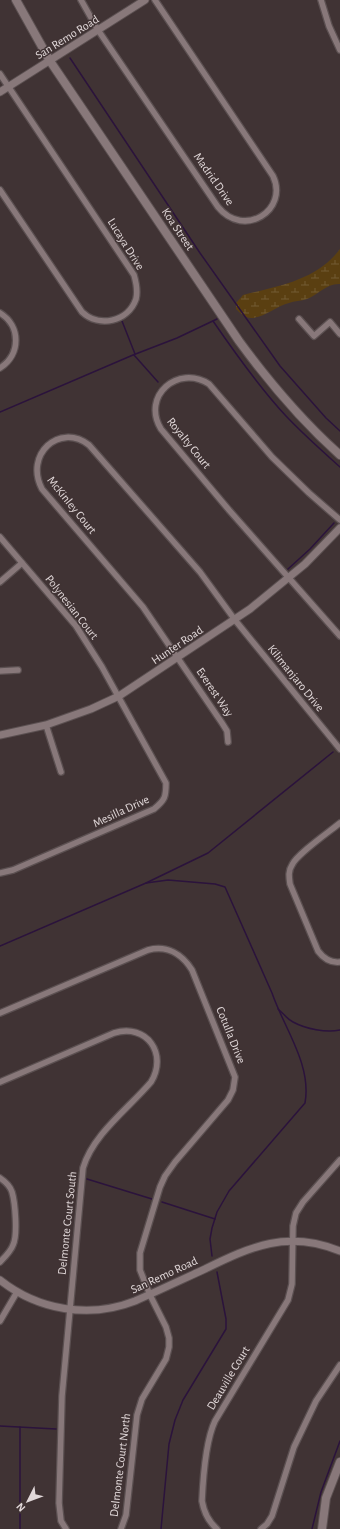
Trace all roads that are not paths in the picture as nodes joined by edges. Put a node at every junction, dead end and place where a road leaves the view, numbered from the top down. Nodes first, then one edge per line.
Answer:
1 (16, 0) edge
2 (81, 0) edge
3 (145, 0) edge
4 (155, 0) edge
5 (321, 0) edge
6 (98, 30) junction
7 (340, 50) edge
8 (50, 61) junction
9 (0, 74) edge
10 (8, 86) junction
11 (0, 92) edge
12 (0, 190) edge
13 (0, 313) edge
14 (299, 319) dead end
15 (340, 334) edge
16 (0, 368) edge
17 (340, 456) edge
18 (340, 520) edge
19 (340, 528) edge
20 (0, 537) edge
21 (22, 563) junction
22 (289, 578) junction
23 (0, 582) edge
24 (235, 620) junction
25 (340, 636) edge
26 (178, 657) junction
27 (18, 670) dead end
28 (0, 671) edge
29 (119, 696) junction
30 (46, 726) junction
31 (0, 735) edge
32 (228, 742) dead end
33 (340, 749) edge
34 (61, 772) dead end
35 (340, 823) edge
36 (0, 872) edge
37 (340, 962) edge
38 (0, 1012) edge
39 (0, 1082) edge
40 (340, 1160) edge
41 (0, 1178) edge
42 (293, 1241) junction
43 (340, 1251) edge
44 (0, 1262) edge
45 (0, 1280) edge
46 (17, 1292) junction
47 (150, 1295) junction
48 (70, 1310) junction
49 (0, 1321) edge
50 (340, 1365) edge
51 (340, 1462) edge
52 (66, 1529) edge
53 (121, 1529) edge
54 (217, 1529) edge
55 (261, 1529) edge
56 (322, 1529) edge

1 - 8 main road, Koa Street
2 - 6 street, Madrid Drive
3 - 6 street, San Remo Road
4 - 6 street, Madrid Drive
5 - 7 street
6 - 8 street, San Remo Road
8 - 10 street, San Remo Road
8 - 17 main road, Koa Street
9 - 10 street, Lucaya Drive
10 - 11 street, San Remo Road
10 - 12 street, Lucaya Drive
13 - 16 street
14 - 15 street
18 - 22 street, Royalty Court
19 - 22 street, Hunter Road
20 - 21 street, Polynesian Court
21 - 23 street
21 - 29 street, Polynesian Court
22 - 24 street, Hunter Road
22 - 25 street, Royalty Court
24 - 26 street, Hunter Road
24 - 26 street, McKinley Court
24 - 33 street, Kilimanjaro Drive
26 - 29 street, Hunter Road
26 - 32 street, Everest Way
27 - 28 street
29 - 30 street, Hunter Road
29 - 36 street, Mesilla Drive
30 - 31 street, Hunter Road
30 - 34 street
35 - 37 street
38 - 47 street, Cotulla Drive
39 - 48 street, Delmonte Court South
40 - 42 street, Deauville Court
41 - 44 street
42 - 43 street, San Remo Road
42 - 47 street, San Remo Road
42 - 54 street, Deauville Court
45 - 46 street, San Remo Road
46 - 48 street, San Remo Road
46 - 49 street
47 - 48 street, San Remo Road
47 - 53 street, Delmonte Court North
48 - 52 street
50 - 55 street
51 - 56 main road

